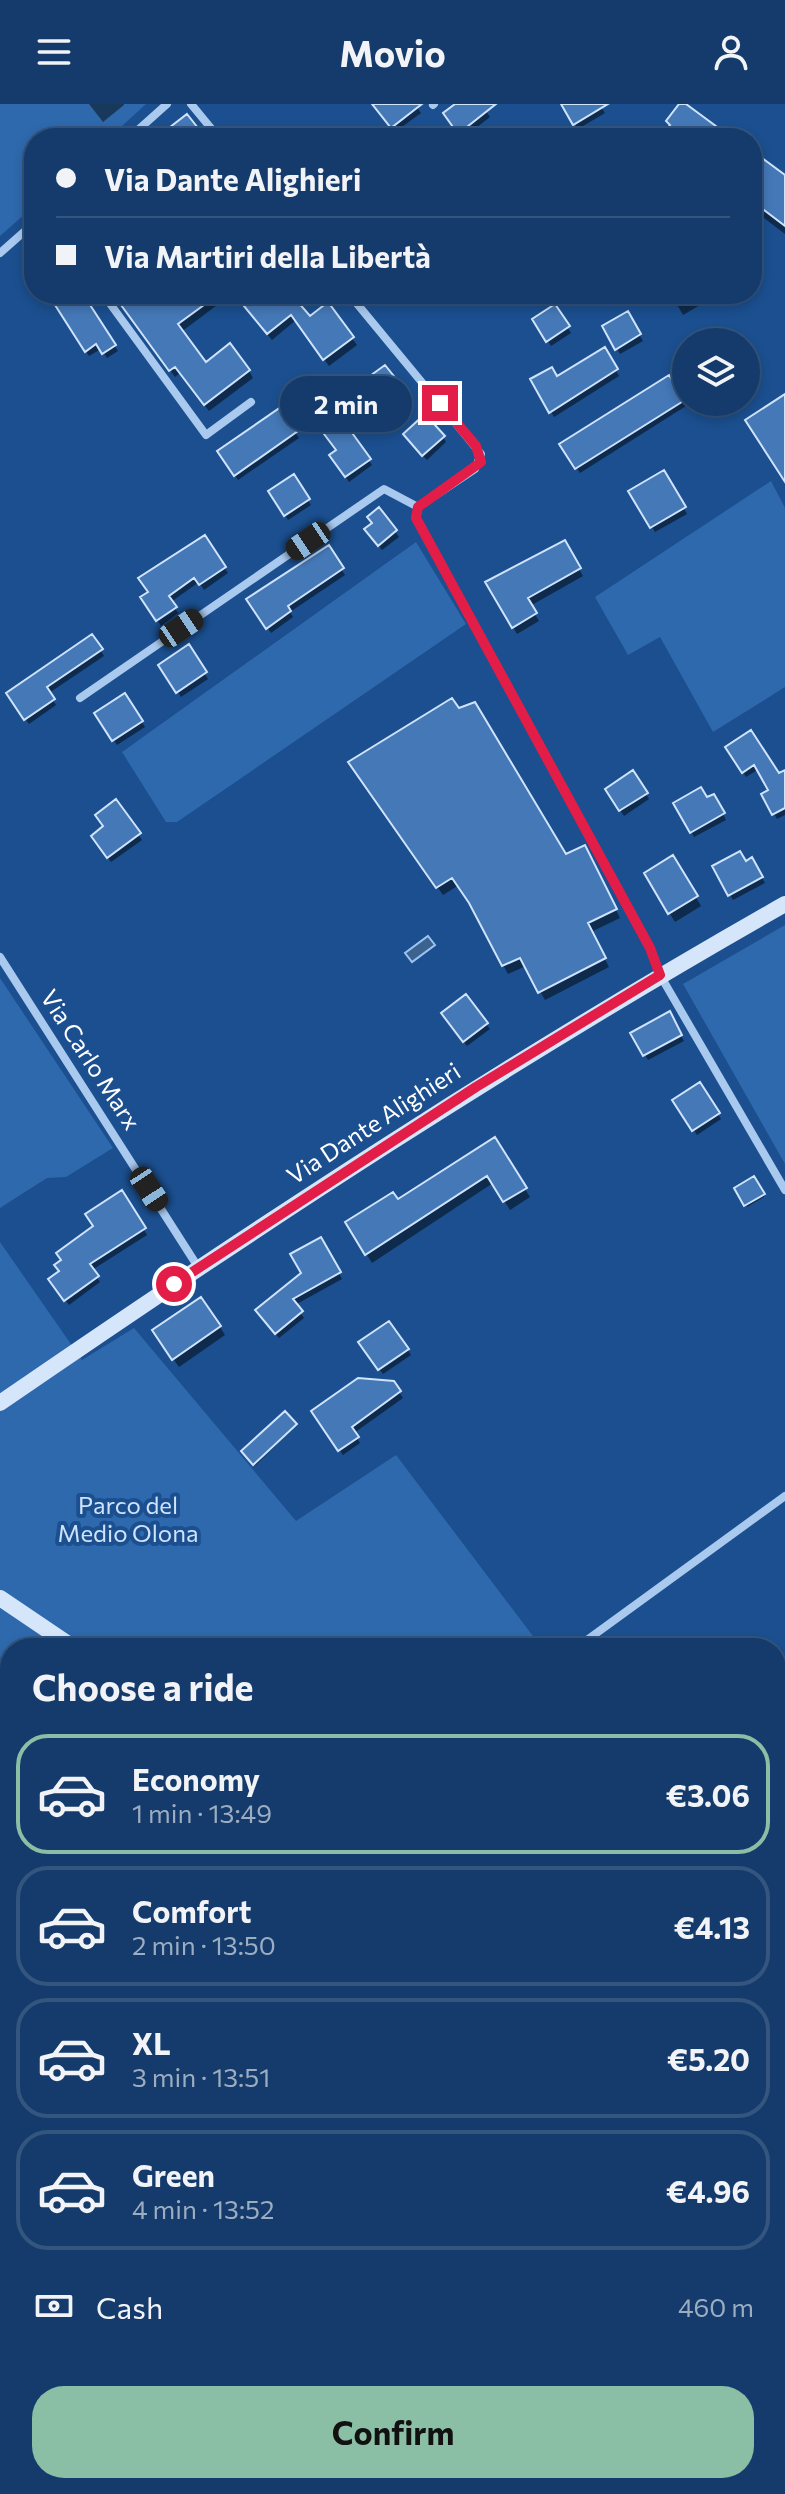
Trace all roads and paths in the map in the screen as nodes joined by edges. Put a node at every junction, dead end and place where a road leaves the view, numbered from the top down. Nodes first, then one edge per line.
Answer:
1 (167, 104) edge
2 (191, 104) edge
3 (140, 128) edge
4 (211, 128) edge
5 (24, 232) edge
6 (0, 238) edge
7 (8, 246) junction
8 (0, 253) edge
9 (110, 304) edge
10 (357, 304) edge
11 (251, 402) dead end
12 (418, 507) junction
13 (80, 698) dead end
14 (785, 904) edge
15 (0, 957) edge
16 (660, 975) junction
17 (785, 1190) edge
18 (198, 1267) junction
19 (0, 1403) edge
20 (785, 1496) edge
21 (0, 1598) edge
22 (59, 1638) edge
23 (590, 1638) edge

1 - 3 street
2 - 4 street
5 - 7 street
6 - 7 street
7 - 8 street
9 - 11 street
10 - 12 street
12 - 13 street
12 - 16 street
14 - 16 street, Via Dante Alighieri
15 - 18 street, Via Carlo Marx
16 - 17 street
16 - 18 street, Via Dante Alighieri
18 - 19 street, Via Dante Alighieri
20 - 23 street
21 - 22 street

